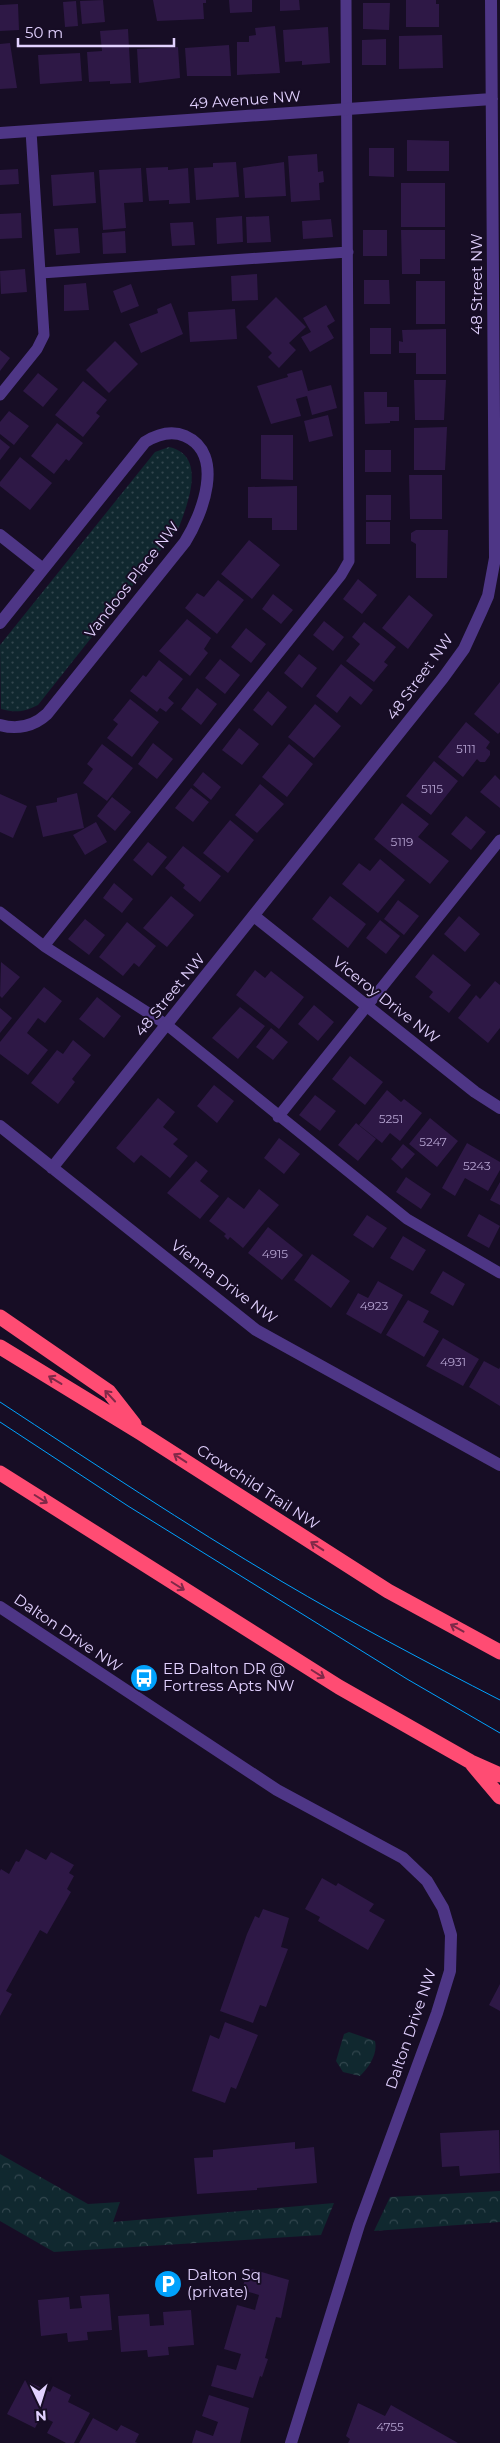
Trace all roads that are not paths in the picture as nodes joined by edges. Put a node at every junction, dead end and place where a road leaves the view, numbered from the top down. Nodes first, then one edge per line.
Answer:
1 (346, 0) edge
2 (491, 0) edge
3 (492, 99) junction
4 (347, 109) junction
5 (31, 131) junction
6 (0, 133) edge
7 (348, 252) junction
8 (41, 273) junction
9 (0, 395) edge
10 (0, 534) edge
11 (43, 569) junction
12 (488, 596) junction
13 (500, 600) edge
14 (0, 623) edge
15 (0, 725) edge
16 (500, 840) edge
17 (0, 912) edge
18 (254, 916) junction
19 (44, 946) junction
20 (367, 1005) junction
21 (167, 1025) junction
22 (500, 1108) edge
23 (278, 1117) junction
24 (0, 1126) edge
25 (52, 1168) junction
26 (500, 1273) edge
27 (0, 1316) edge
28 (0, 1347) edge
29 (141, 1433) junction
30 (500, 1465) edge
31 (0, 1472) edge
32 (0, 1607) edge
33 (500, 1652) edge
34 (471, 1762) junction
35 (500, 1775) edge
36 (500, 1797) edge
37 (291, 2443) edge

1 - 4 lane
2 - 3 street, 48 Street NW
3 - 4 street, 49 Avenue NW
3 - 12 street, 48 Street NW
4 - 5 street, 49 Avenue NW
4 - 7 lane
5 - 6 street, 49 Avenue NW
5 - 8 lane
7 - 8 lane
7 - 19 lane
8 - 9 lane
10 - 11 street
11 - 14 street, Vandoos Place NW
11 - 15 street, Vandoos Place NW
12 - 13 street
12 - 18 street, 48 Street NW
16 - 20 lane
17 - 19 lane
18 - 20 street, Viceroy Drive NW
18 - 21 street, 48 Street NW
19 - 21 lane
20 - 22 street, Viceroy Drive NW
20 - 23 lane
21 - 23 lane
21 - 25 street, 48 Street NW
23 - 26 lane
24 - 25 street, Vienna Drive NW
25 - 30 street, Vienna Drive NW
29 -> 27 highway
29 -> 28 highway, Crowchild Trail NW
33 -> 29 highway, Crowchild Trail NW
31 -> 34 highway
32 - 37 street, Dalton Drive NW
34 - 35 highway
34 - 36 highway

